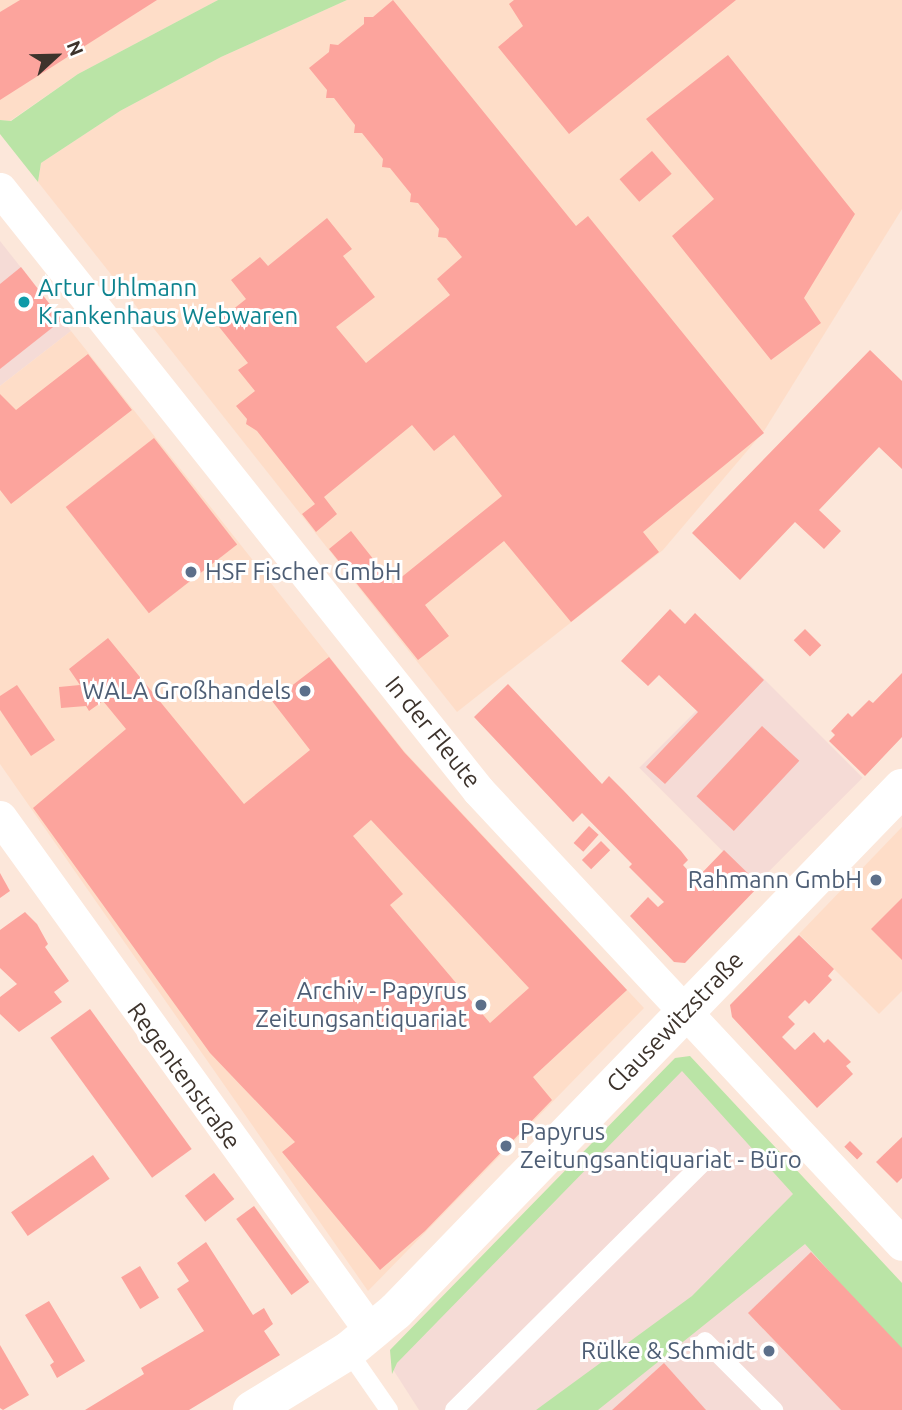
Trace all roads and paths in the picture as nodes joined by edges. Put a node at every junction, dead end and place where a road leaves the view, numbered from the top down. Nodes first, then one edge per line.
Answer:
1 (0, 189) edge
2 (902, 788) edge
3 (0, 817) edge
4 (686, 1011) junction
5 (710, 1156) dead end
6 (902, 1244) edge
7 (705, 1341) dead end
8 (360, 1342) junction
9 (252, 1410) edge
10 (389, 1410) edge
11 (454, 1410) edge
12 (774, 1410) edge

1 - 4 street, In der Fleute
2 - 4 street, Clausewitzstraße
3 - 8 street, Regentenstraße
4 - 6 street, In der Fleute
4 - 8 street, Clausewitzstraße
5 - 11 lane
7 - 12 lane
8 - 9 street, Clausewitzstraße
8 - 10 lane

